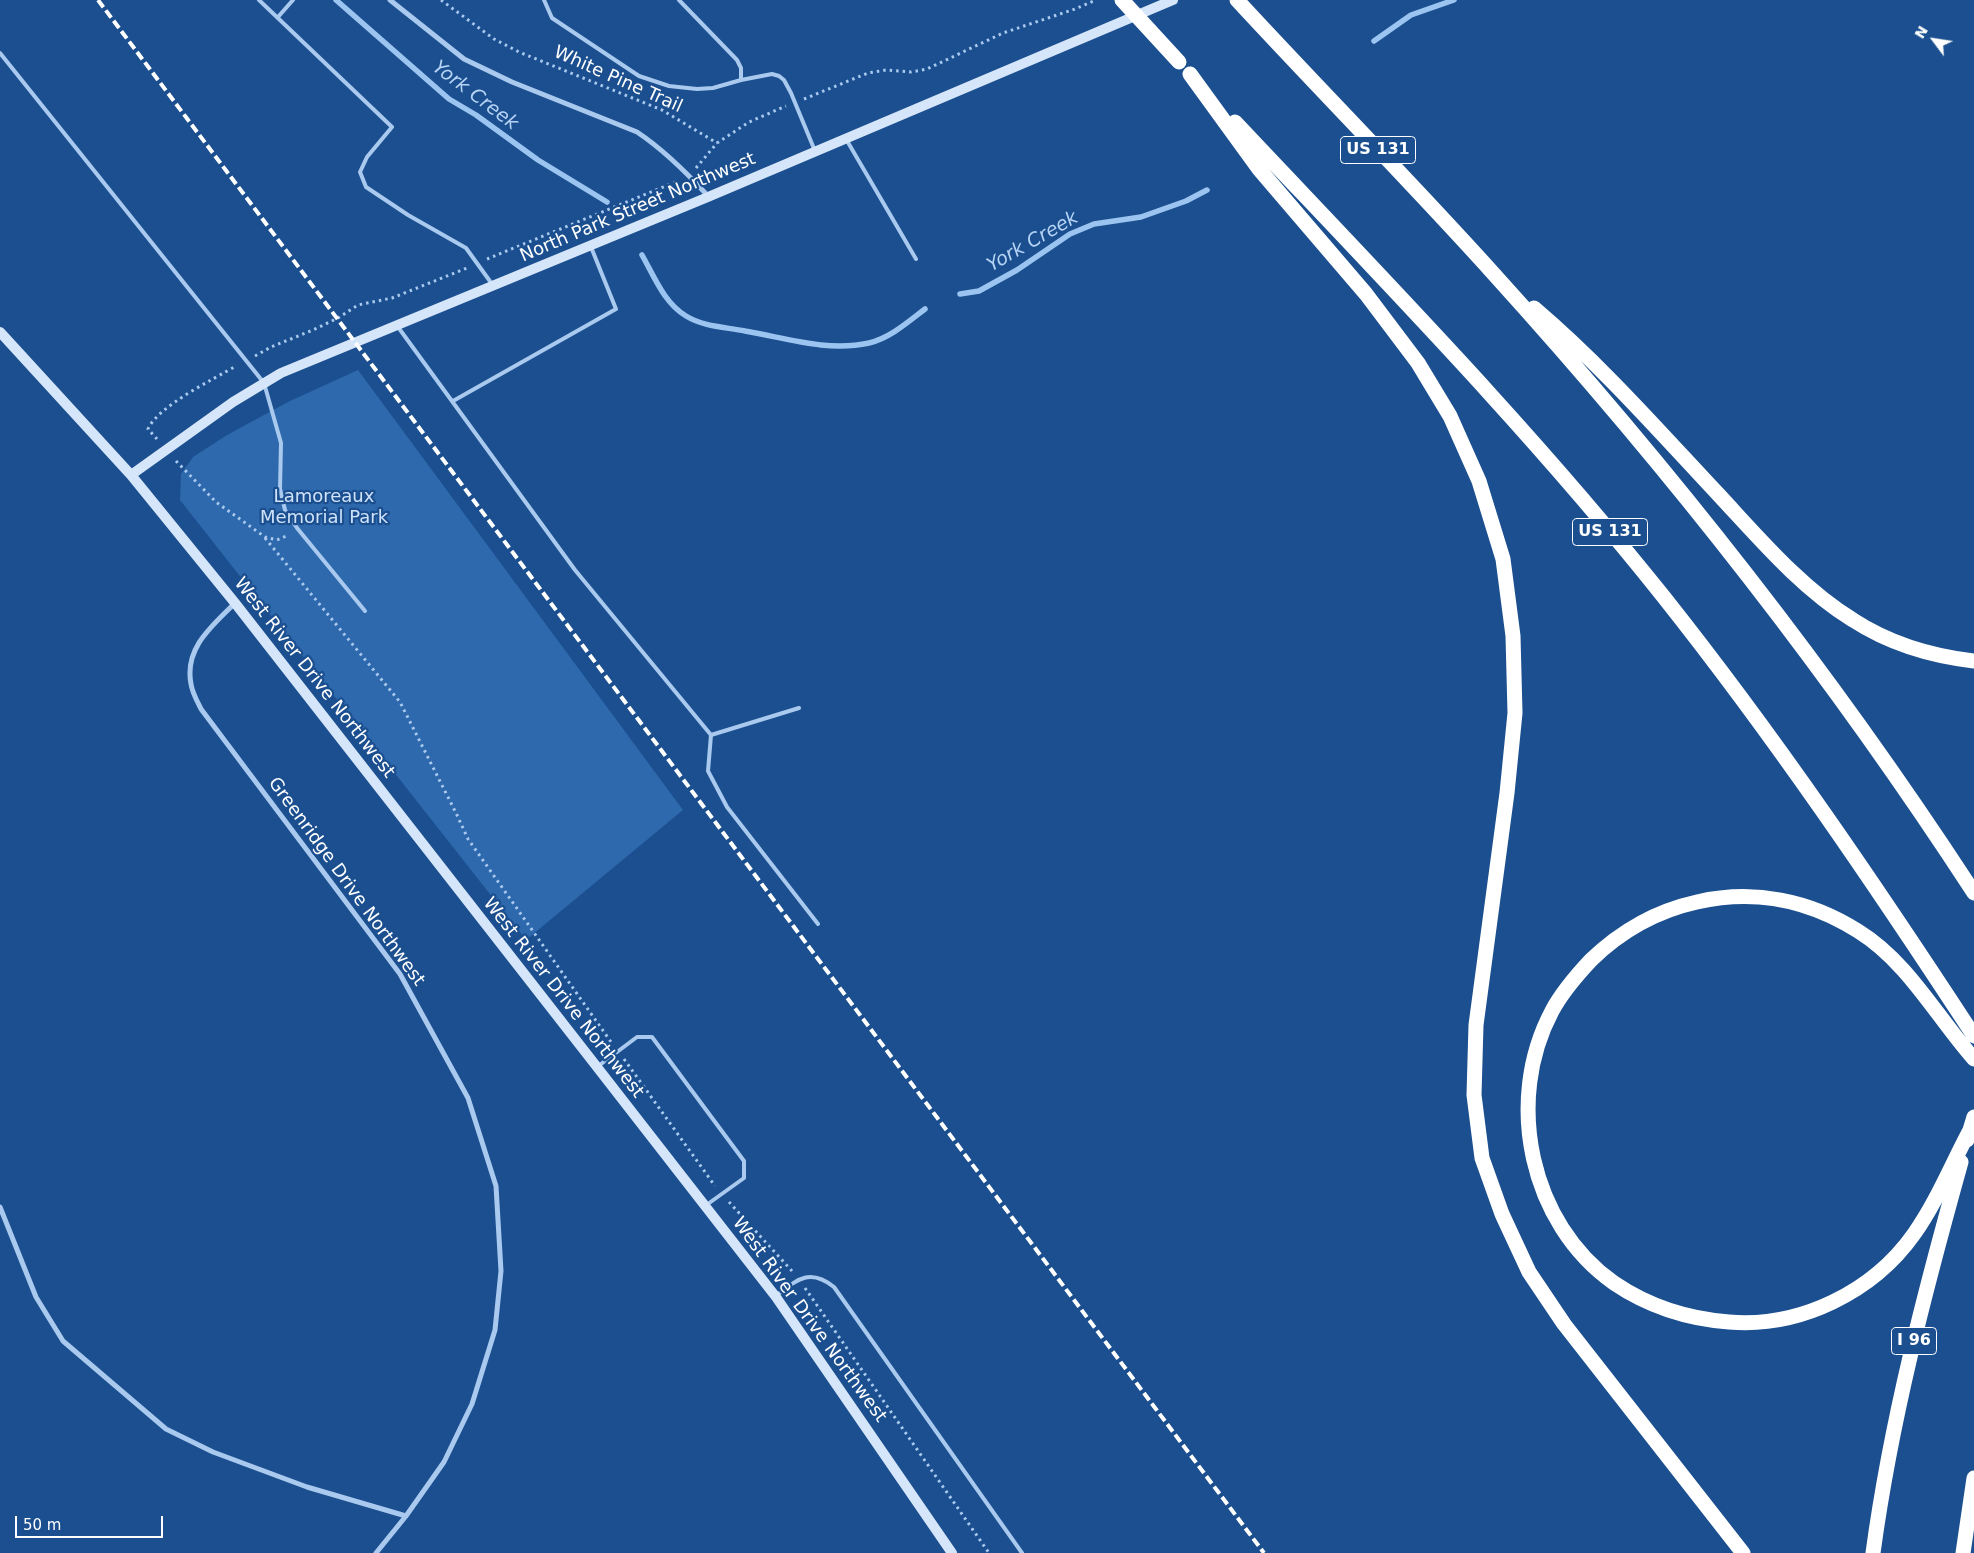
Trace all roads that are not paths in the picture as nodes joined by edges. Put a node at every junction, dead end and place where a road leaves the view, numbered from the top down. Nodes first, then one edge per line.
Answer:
1 (258, 0) edge
2 (293, 0) edge
3 (390, 0) edge
4 (544, 0) edge
5 (679, 0) edge
6 (1122, 0) edge
7 (1173, 0) edge
8 (1237, 0) edge
9 (278, 17) junction
10 (0, 53) edge
11 (1190, 74) junction
12 (741, 80) junction
13 (846, 138) junction
14 (815, 151) junction
15 (708, 196) junction
16 (591, 245) junction
17 (916, 259) dead end
18 (1493, 272) junction
19 (492, 286) junction
20 (397, 325) junction
21 (0, 332) edge
22 (264, 383) junction
23 (453, 402) junction
24 (131, 475) junction
25 (235, 603) junction
26 (365, 611) dead end
27 (1974, 661) edge
28 (798, 708) dead end
29 (711, 735) junction
30 (1974, 893) edge
31 (818, 924) dead end
32 (1974, 1036) edge
33 (1974, 1059) edge
34 (597, 1066) junction
35 (1974, 1117) edge
36 (1969, 1132) junction
37 (705, 1206) junction
38 (0, 1207) edge
39 (776, 1297) junction
40 (1974, 1478) edge
41 (406, 1516) junction
42 (376, 1553) edge
43 (952, 1553) edge
44 (1022, 1553) edge
45 (1743, 1553) edge
46 (1873, 1553) edge
47 (1963, 1553) edge

1 - 9 lane
2 - 9 lane
3 - 15 street
4 - 12 lane
5 - 12 lane
6 - 11 highway, US 131, bridge
7 - 13 main road, North Park Street Northwest
8 - 18 highway, US 131
9 - 19 lane
10 - 22 lane
11 - 32 highway, US 131
11 - 45 highway
12 - 14 lane
13 - 14 main road, North Park Street Northwest
13 - 17 lane
14 - 15 main road, North Park Street Northwest
15 - 16 main road, North Park Street Northwest
16 - 19 main road, North Park Street Northwest
16 - 23 lane
18 - 27 highway
18 - 30 highway, US 131
19 - 20 main road, North Park Street Northwest
20 - 22 main road, North Park Street Northwest
20 - 23 lane
21 - 24 main road, West River Drive Northwest
22 - 24 main road, North Park Street Northwest
22 - 26 lane
23 - 29 lane
24 - 25 main road, West River Drive Northwest
25 - 34 main road, West River Drive Northwest
25 - 41 street, Greenridge Drive Northwest
28 - 29 lane
29 - 31 lane
33 - 36 highway
34 - 37 main road, West River Drive Northwest
34 - 37 lane
35 - 36 highway, I 96
36 - 46 highway, I 96
37 - 39 main road, West River Drive Northwest
38 - 41 street
39 - 43 main road, West River Drive Northwest
39 - 44 lane
40 - 47 highway
41 - 42 street, Greenridge Drive Northwest

